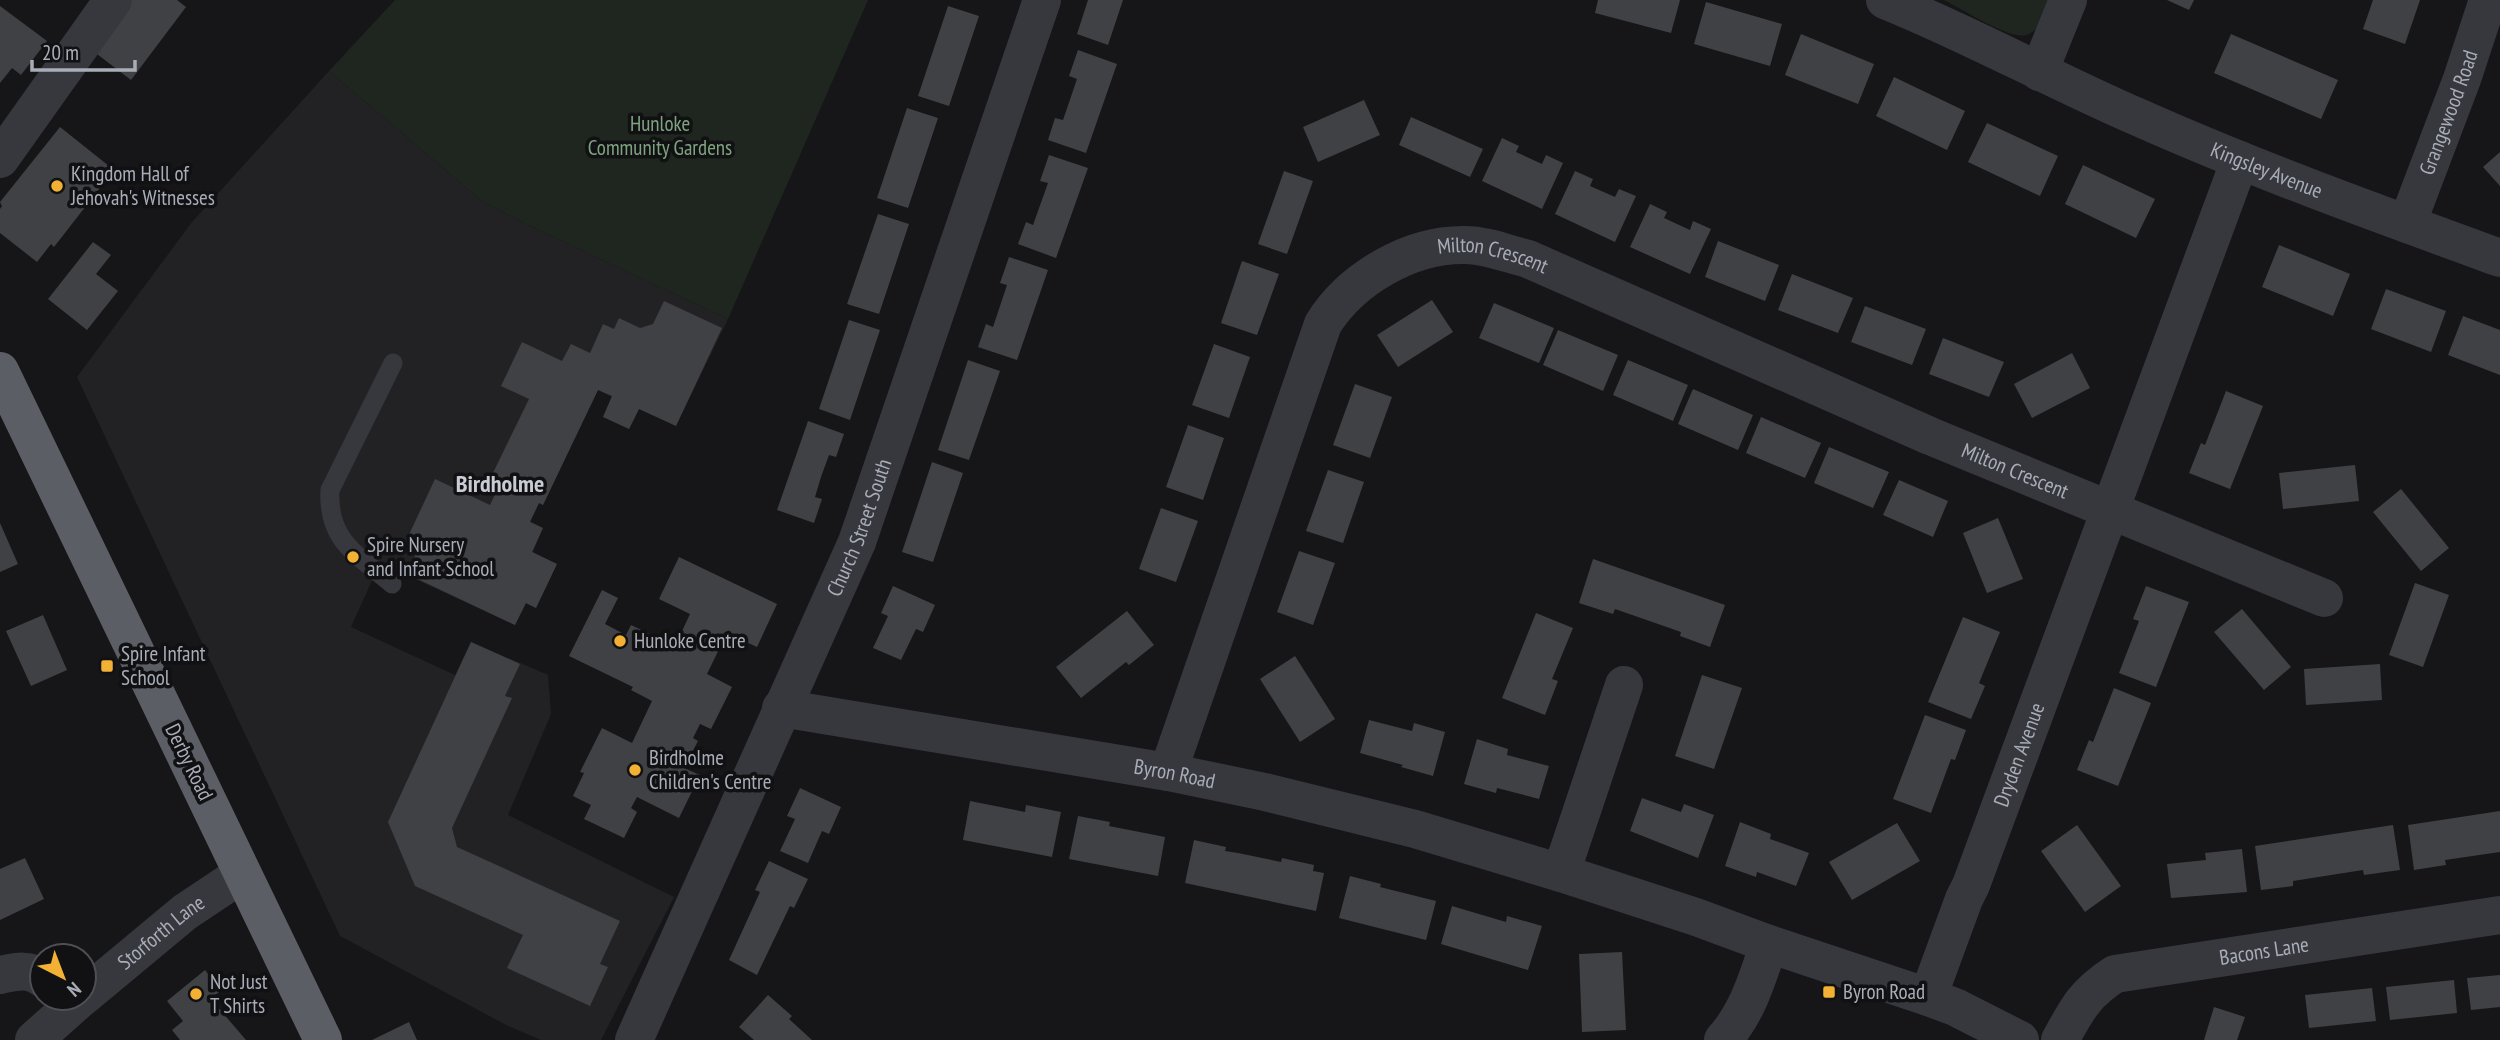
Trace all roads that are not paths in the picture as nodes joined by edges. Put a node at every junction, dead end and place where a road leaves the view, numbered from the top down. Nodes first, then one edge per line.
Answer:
1 (1042, 0) edge
2 (1885, 0) edge
3 (2068, 0) edge
4 (2488, 0) edge
5 (106, 3) edge
6 (2039, 72) junction
7 (0, 159) edge
8 (2240, 160) junction
9 (2407, 224) junction
10 (2500, 258) edge
11 (393, 363) dead end
12 (0, 371) edge
13 (2111, 511) junction
14 (392, 584) dead end
15 (2324, 598) dead end
16 (1624, 685) dead end
17 (781, 708) junction
18 (1168, 772) junction
19 (1561, 873) junction
20 (242, 874) junction
21 (2500, 915) edge
22 (1769, 944) junction
23 (28, 972) edge
24 (0, 975) edge
25 (98, 981) edge
26 (1927, 997) junction
27 (62, 1012) edge
28 (644, 1036) edge
29 (34, 1040) edge
30 (323, 1040) edge
31 (1723, 1040) edge
32 (2020, 1040) edge
33 (2060, 1040) edge

1 - 17 street, Church Street South
2 - 6 street, Kingsley Avenue
3 - 6 street
4 - 9 street, Grangewood Road
5 - 7 street
6 - 8 street, Kingsley Avenue
8 - 9 street, Kingsley Avenue
8 - 13 street, Dryden Avenue
9 - 10 street, Kingsley Avenue
11 - 14 lane
12 - 20 highway, Derby Road
13 - 15 street
13 - 18 street, Milton Crescent
13 - 26 street, Dryden Avenue
16 - 19 street
17 - 18 street, Byron Road
17 - 28 street, Church Street South
18 - 19 street, Byron Road
19 - 22 street, Byron Road
20 - 25 street, Storforth Lane
20 - 30 highway, Derby Road
21 - 33 street, Bacons Lane
22 - 26 street, Byron Road
22 - 31 street
23 - 24 street
26 - 32 street, Byron Road
27 - 29 street, Storforth Lane

